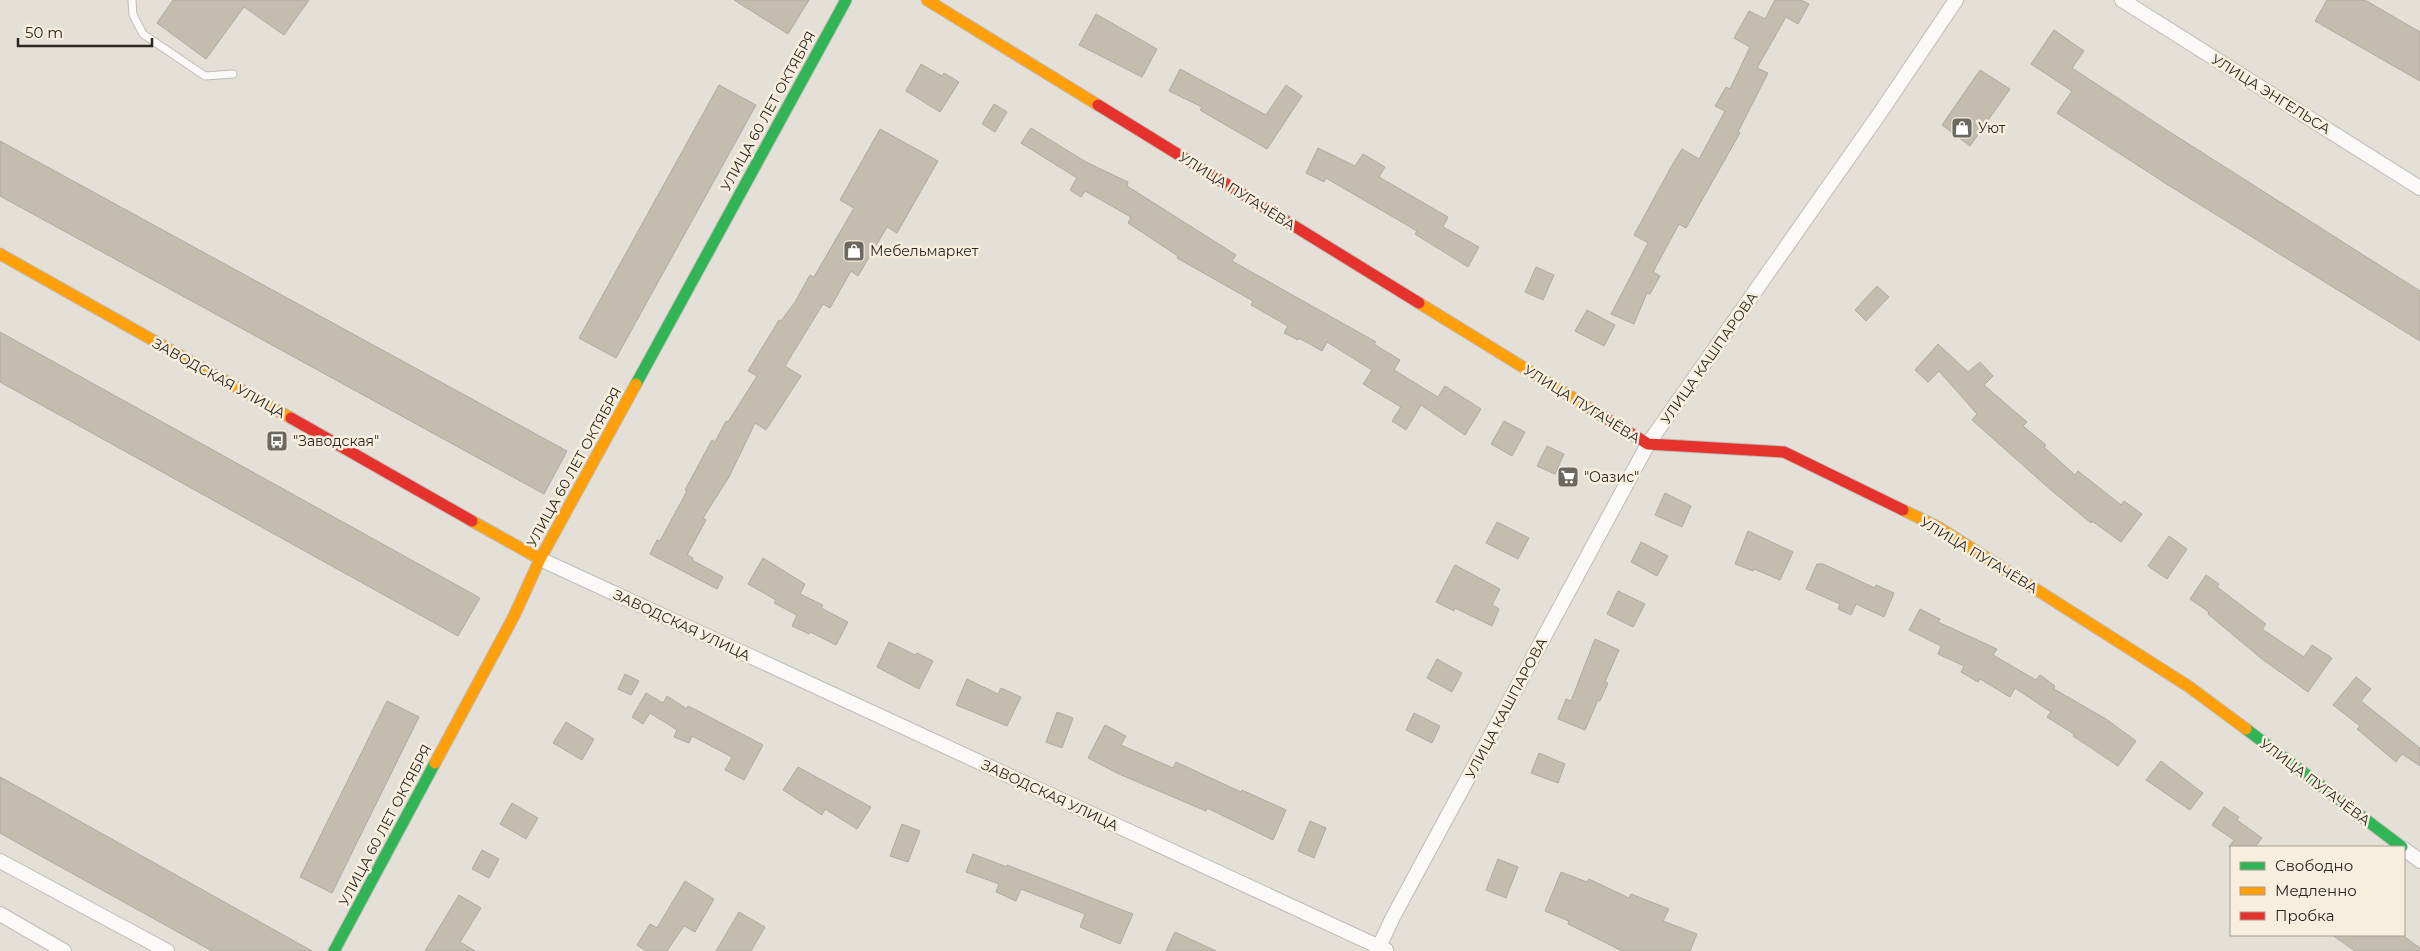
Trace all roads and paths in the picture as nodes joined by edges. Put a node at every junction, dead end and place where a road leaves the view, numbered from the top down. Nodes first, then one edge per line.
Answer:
1 (132, 0) edge
2 (846, 0) edge
3 (927, 0) edge
4 (1956, 0) edge
5 (2122, 0) edge
6 (233, 74) dead end
7 (2420, 188) edge
8 (0, 254) edge
9 (1648, 444) junction
10 (540, 559) junction
11 (2400, 846) edge
12 (2405, 850) edge
13 (0, 861) edge
14 (2420, 861) edge
15 (0, 914) edge
16 (1381, 950) edge
17 (64, 951) edge
18 (167, 951) edge
19 (334, 951) edge

1 - 6 lane
2 - 10 street, УЛИЦА 60 ЛЕТ ОКТЯБРЯ
3 - 9 street, УЛИЦА ПУГАЧЁВА
4 - 9 street, УЛИЦА КАШПАРОВА
5 - 7 street, УЛИЦА ЭНГЕЛЬСА
8 - 10 street, ЗАВОДСКАЯ УЛИЦА
9 - 11 street, УЛИЦА ПУГАЧЁВА
9 - 16 street, УЛИЦА КАШПАРОВА
10 - 16 street, ЗАВОДСКАЯ УЛИЦА
10 - 19 street, УЛИЦА 60 ЛЕТ ОКТЯБРЯ
12 - 14 street, УЛИЦА ПУГАЧЁВА
13 - 18 street
15 - 17 street

